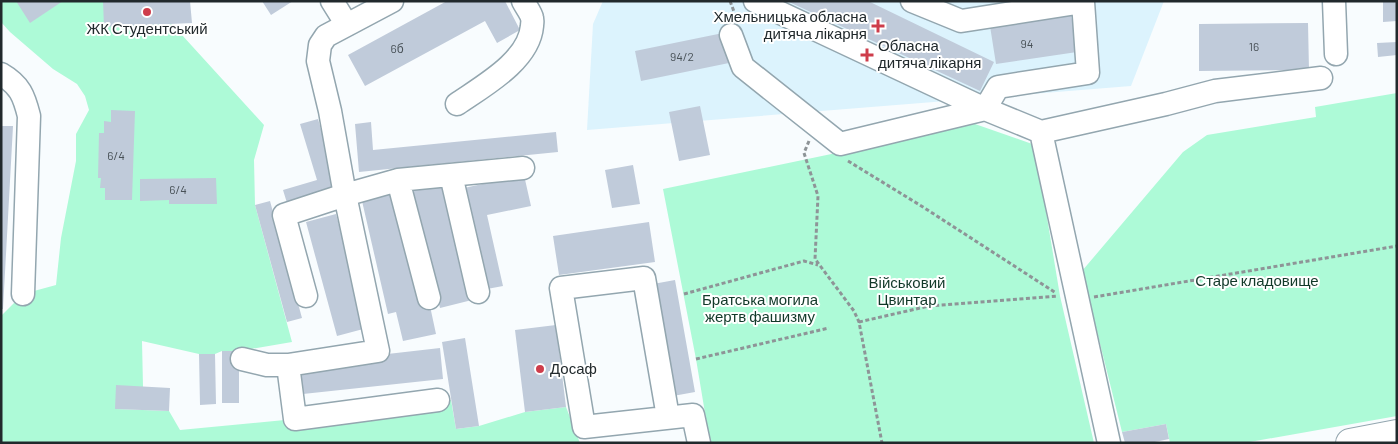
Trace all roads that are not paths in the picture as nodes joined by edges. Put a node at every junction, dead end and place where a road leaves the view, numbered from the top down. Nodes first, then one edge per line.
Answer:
1 (332, 1) edge
2 (392, 1) edge
3 (523, 1) edge
4 (756, 1) edge
5 (912, 1) edge
6 (1334, 1) edge
7 (1083, 2) edge
8 (347, 25) junction
9 (735, 30) road end
10 (1336, 54) dead end
11 (1, 74) edge
12 (1321, 78) dead end
13 (457, 104) dead end
14 (985, 109) junction
15 (1041, 132) junction
16 (523, 168) dead end
17 (451, 175) junction
18 (398, 180) junction
19 (346, 194) junction
20 (478, 292) dead end
21 (22, 294) dead end
22 (306, 296) dead end
23 (429, 298) dead end
24 (242, 359) dead end
25 (288, 365) junction
26 (438, 400) dead end
27 (668, 417) junction
28 (1397, 434) edge
29 (699, 443) edge
30 (1109, 443) edge
31 (1350, 443) edge

1 - 8 street
2 - 8 street
3 - 13 street
4 - 14 street
5 - 7 street
6 - 10 street
7 - 14 street
8 - 19 street
9 - 14 street
11 - 21 street
12 - 15 street
14 - 15 street
15 - 30 street
16 - 17 street
17 - 18 street
17 - 20 street
18 - 19 street
18 - 23 street
19 - 22 street
19 - 25 street
24 - 25 street
25 - 26 street
27 - 27 street
27 - 29 street
28 - 31 main road

